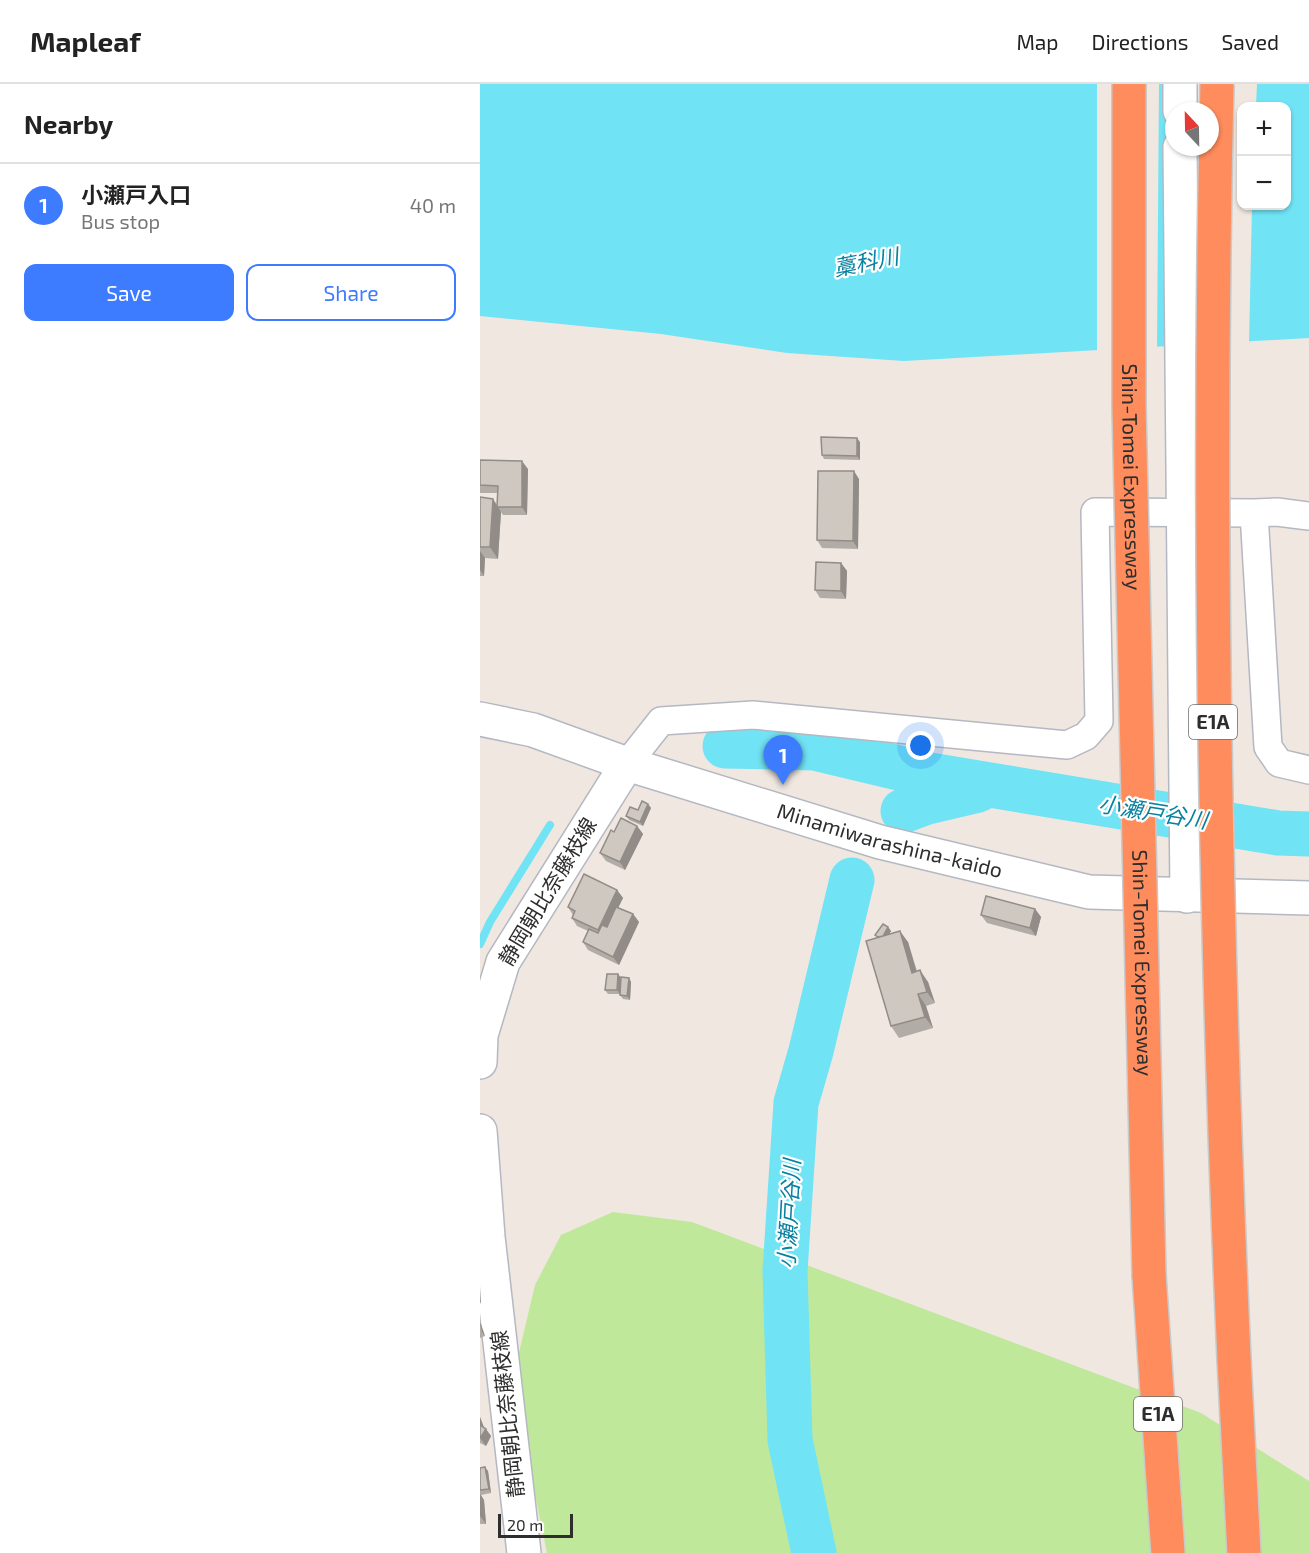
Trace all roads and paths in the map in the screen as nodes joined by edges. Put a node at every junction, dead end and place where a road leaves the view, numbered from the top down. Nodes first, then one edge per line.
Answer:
1 (1129, 84) edge
2 (1180, 84) edge
3 (1217, 84) edge
4 (1180, 102) edge
5 (1180, 156) edge
6 (1183, 512) junction
7 (1254, 513) junction
8 (1309, 516) edge
9 (480, 719) edge
10 (627, 764) junction
11 (1309, 771) edge
12 (1187, 896) junction
13 (1309, 898) edge
14 (480, 1062) edge
15 (480, 1131) edge
16 (1167, 1546) edge
17 (524, 1553) edge
18 (1244, 1553) edge

1 - 16 highway, Shin-Tomei Expressway / E1A, bridge
2 - 4 main road
3 - 18 highway, E1A, bridge
5 - 6 main road
6 - 7 street
6 - 10 street
6 - 12 main road
7 - 8 street
7 - 11 street
9 - 10 main road, Minamiwarashina-kaido
10 - 12 main road, Minamiwarashina-kaido
10 - 14 main road, 静岡朝比奈藤枝線
12 - 13 main road, Minamiwarashina-kaido
15 - 17 main road, 静岡朝比奈藤枝線

